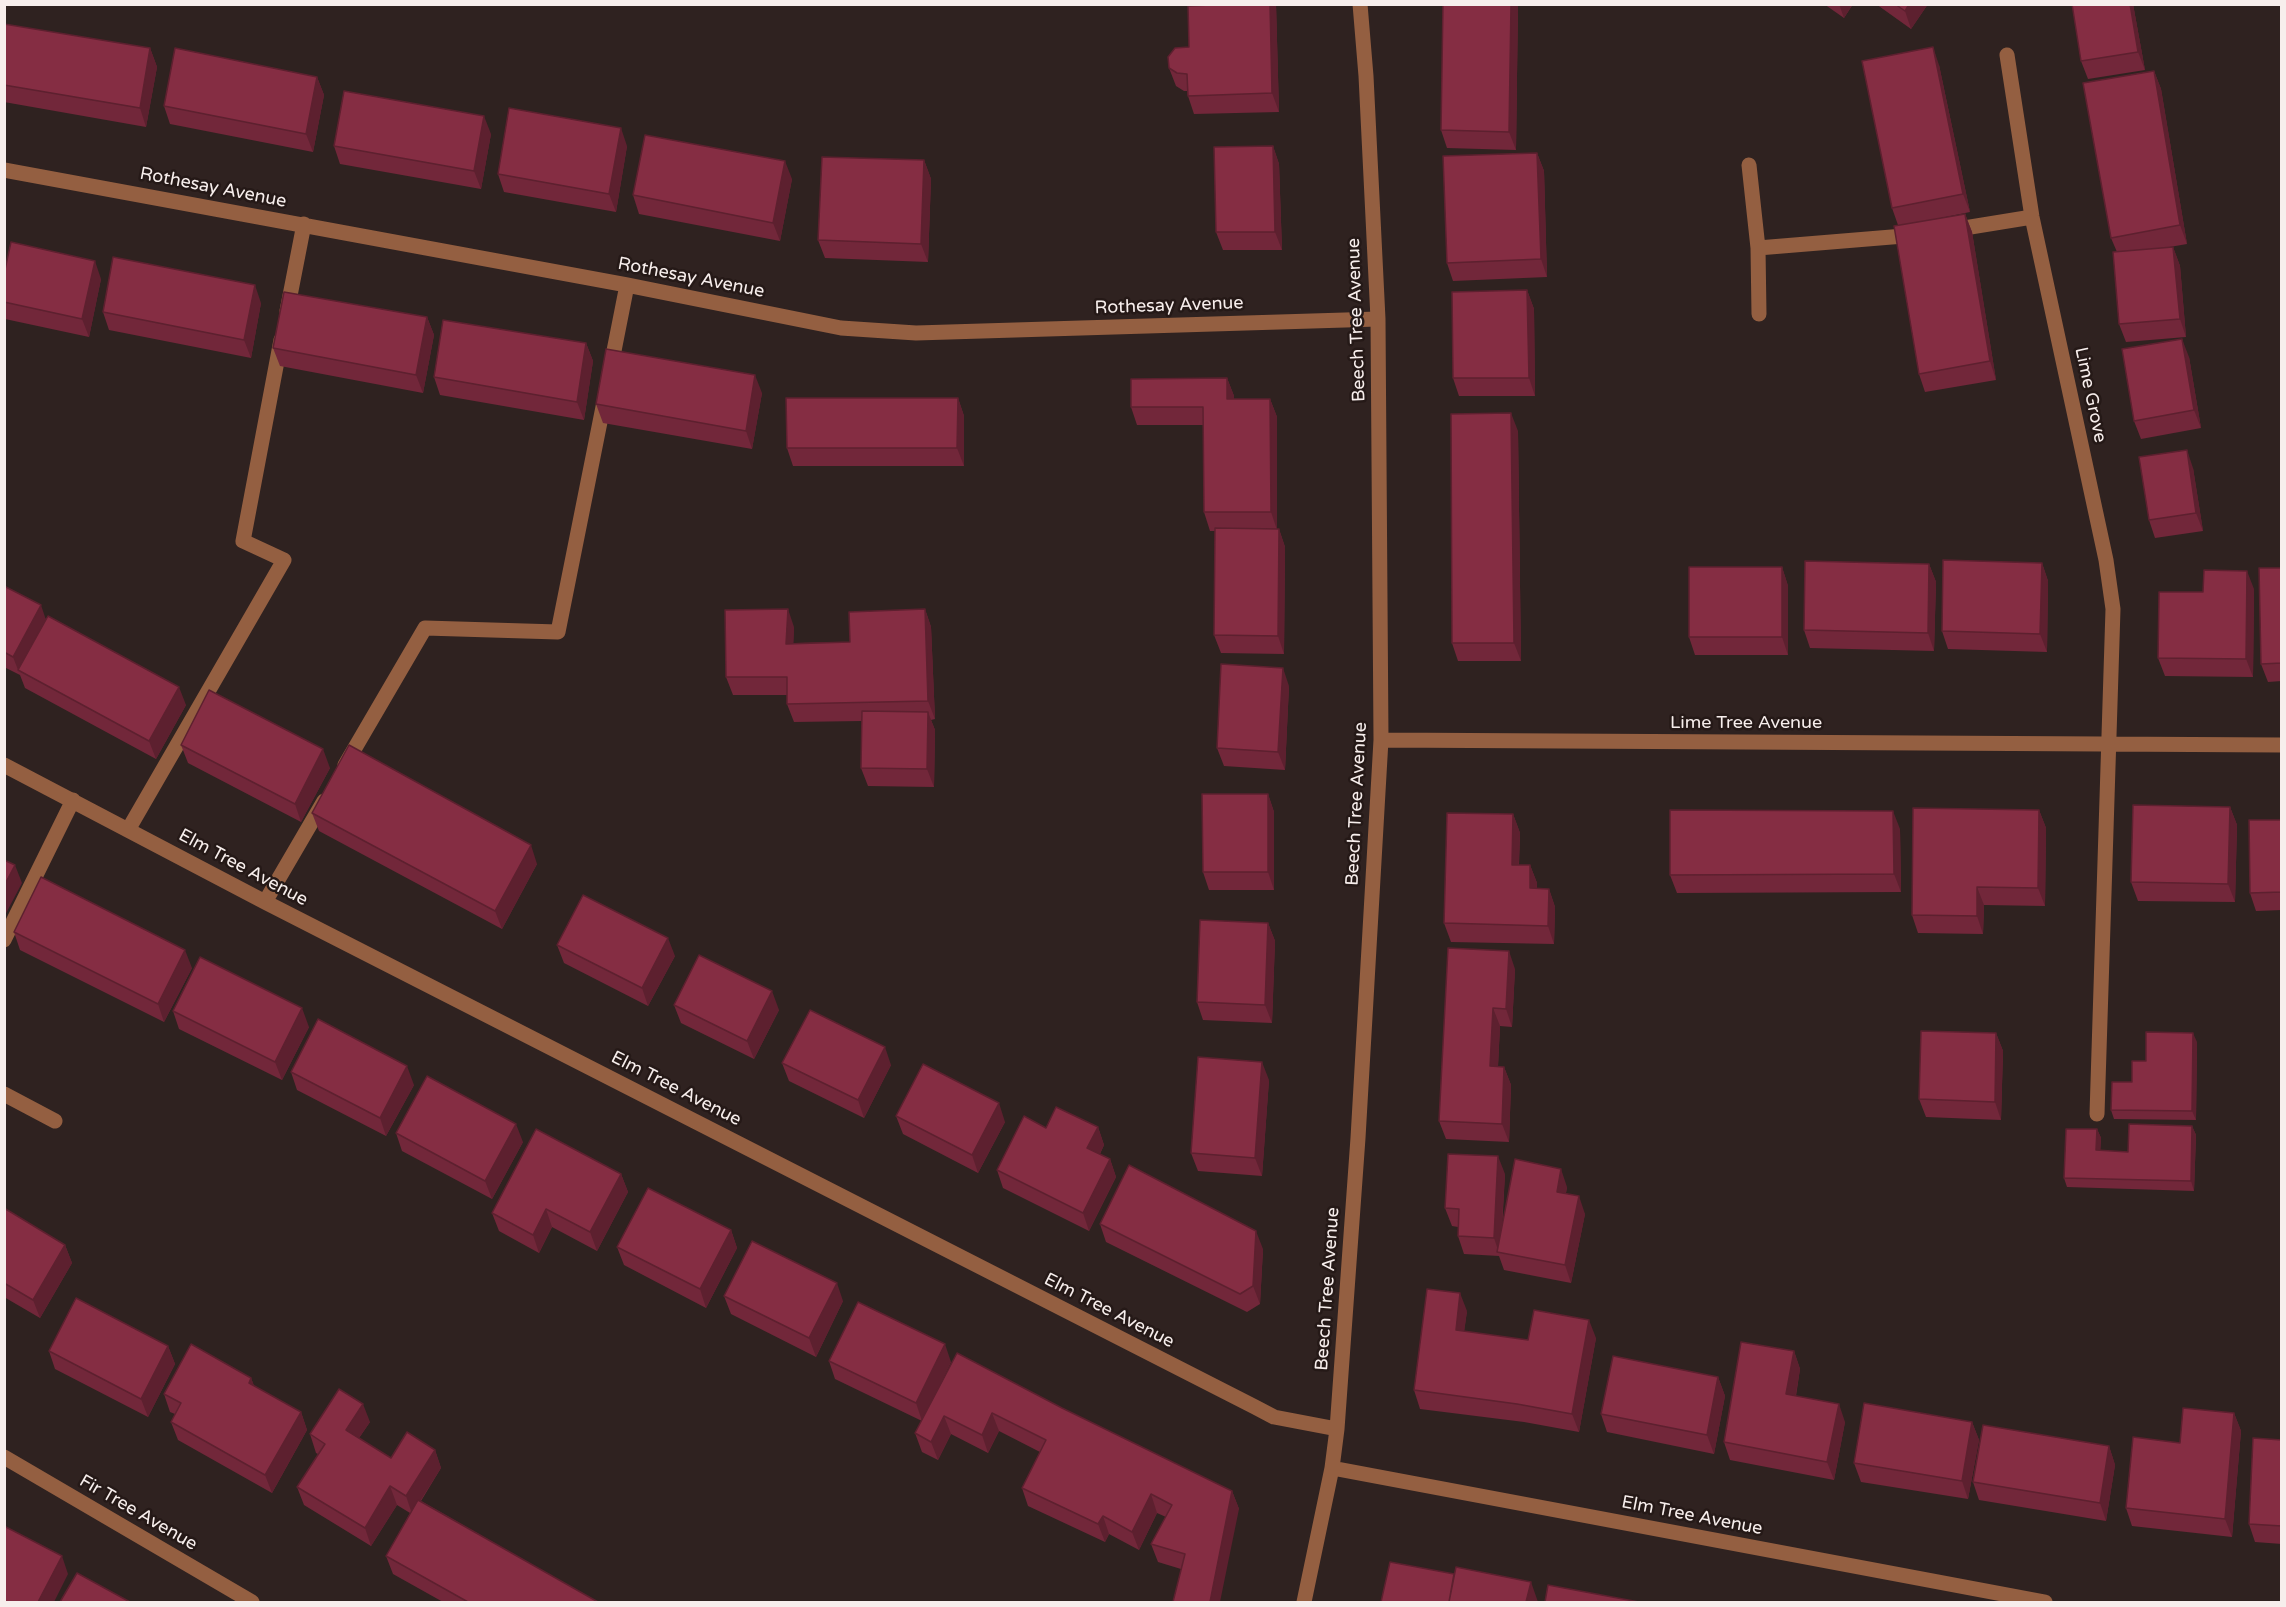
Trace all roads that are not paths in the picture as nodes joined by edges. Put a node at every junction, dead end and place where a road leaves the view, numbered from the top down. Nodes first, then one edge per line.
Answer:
1 (1360, 4) edge
2 (2007, 55) dead end
3 (1749, 165) dead end
4 (4, 170) edge
5 (2032, 217) junction
6 (304, 224) junction
7 (1758, 248) junction
8 (627, 285) junction
9 (1759, 314) dead end
10 (1378, 318) junction
11 (1381, 740) junction
12 (2110, 745) junction
13 (2282, 746) edge
14 (4, 765) edge
15 (73, 800) junction
16 (128, 830) junction
17 (265, 902) junction
18 (4, 940) edge
19 (4, 1094) edge
20 (2097, 1114) dead end
21 (55, 1121) dead end
22 (1337, 1429) junction
23 (4, 1457) edge
24 (1332, 1468) junction
25 (252, 1602) edge
26 (1304, 1602) edge
27 (2045, 1602) edge

1 - 10 street, Beech Tree Avenue
2 - 5 street, Lime Grove
3 - 7 street
4 - 6 street, Rothesay Avenue
5 - 7 street
5 - 12 street, Lime Grove
6 - 8 street, Rothesay Avenue
6 - 16 street
7 - 9 street
8 - 10 street, Rothesay Avenue
8 - 17 street
10 - 11 street, Beech Tree Avenue
11 - 12 street, Lime Tree Avenue
11 - 22 street, Beech Tree Avenue
12 - 13 street, Lime Tree Avenue
12 - 20 street
14 - 15 street, Elm Tree Avenue
15 - 16 street, Elm Tree Avenue
15 - 18 street
16 - 17 street, Elm Tree Avenue
17 - 22 street, Elm Tree Avenue
19 - 21 street
22 - 24 street, Beech Tree Avenue
23 - 25 street, Fir Tree Avenue
24 - 26 street, Beech Tree Avenue
24 - 27 street, Elm Tree Avenue

